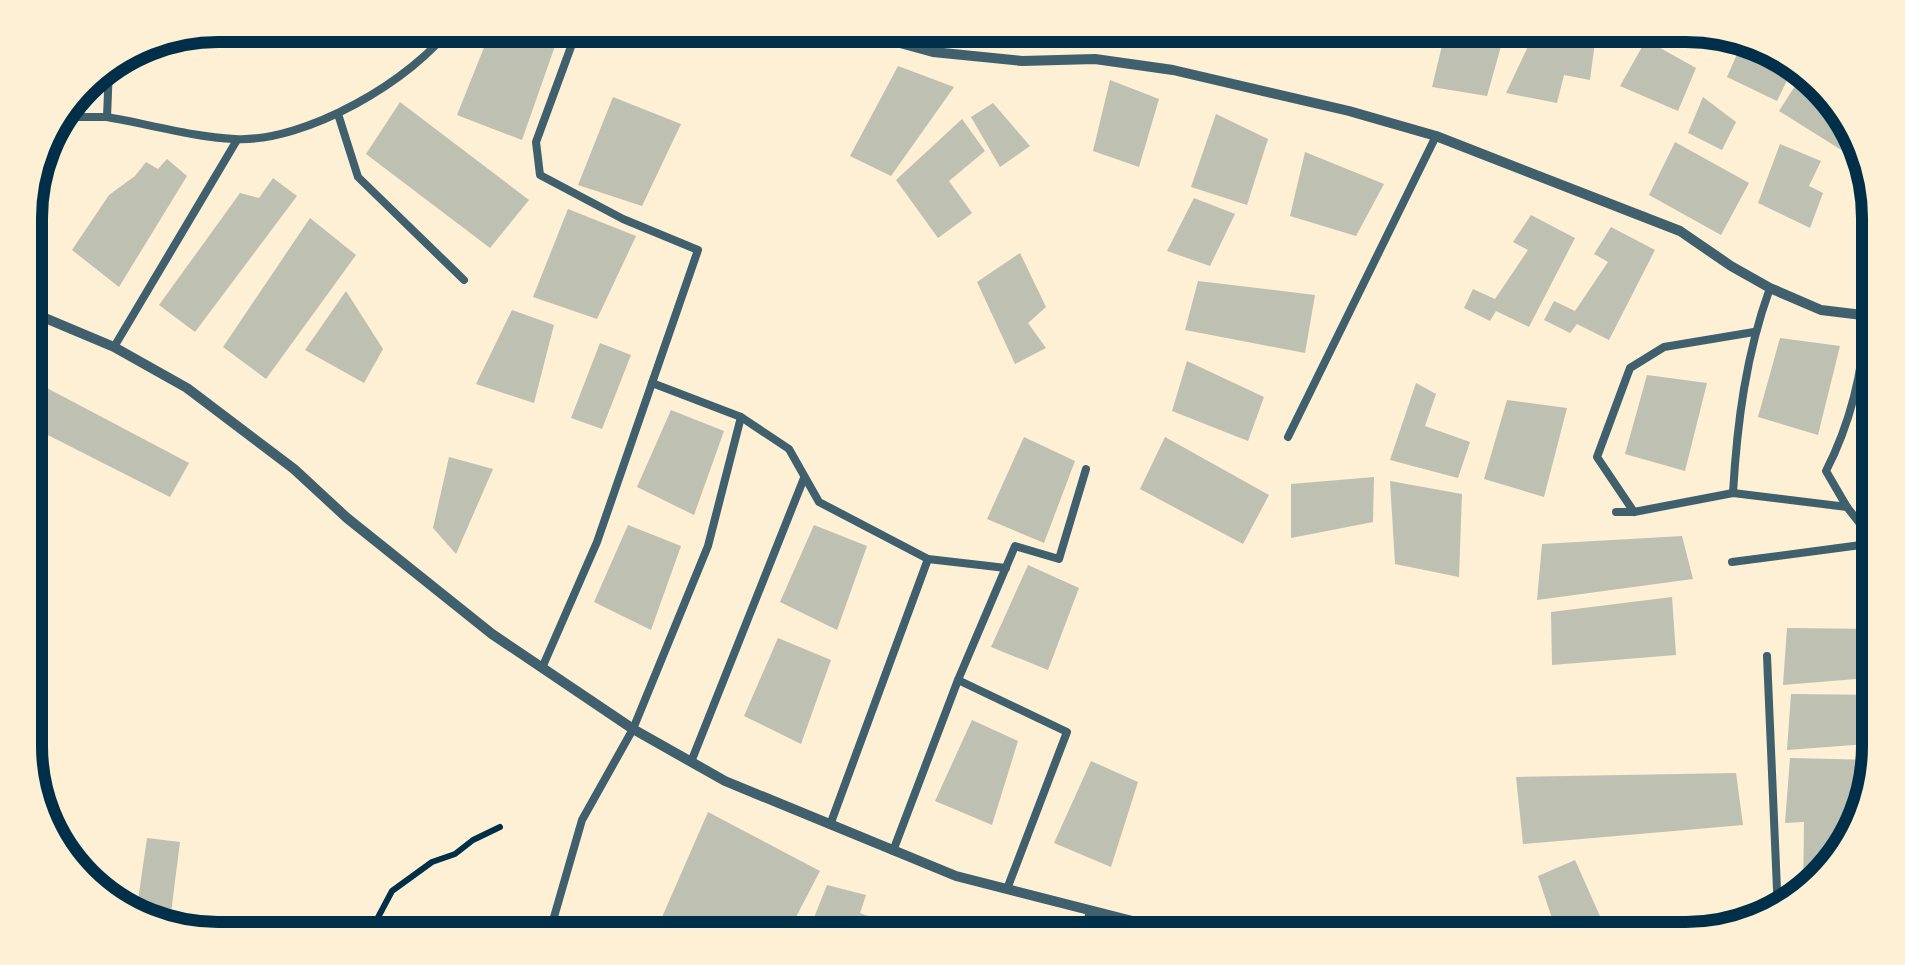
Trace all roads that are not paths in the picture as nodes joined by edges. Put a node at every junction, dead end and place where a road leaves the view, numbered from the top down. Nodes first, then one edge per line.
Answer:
1 (441, 42) edge
2 (573, 42) edge
3 (894, 42) edge
4 (107, 82) edge
5 (338, 114) junction
6 (75, 116) edge
7 (106, 117) junction
8 (1436, 136) junction
9 (237, 140) junction
10 (464, 280) dead end
11 (1770, 288) junction
12 (1862, 316) edge
13 (43, 317) edge
14 (1754, 332) junction
15 (114, 347) junction
16 (1862, 355) edge
17 (652, 383) junction
18 (742, 418) junction
19 (1288, 436) dead end
20 (1086, 469) dead end
21 (804, 478) junction
22 (1733, 494) junction
23 (1847, 507) junction
24 (1616, 512) dead end
25 (1634, 512) junction
26 (1862, 525) edge
27 (1862, 547) edge
28 (928, 559) junction
29 (1732, 562) dead end
30 (1006, 568) junction
31 (1766, 656) dead end
32 (542, 668) junction
33 (958, 680) junction
34 (633, 729) junction
35 (690, 762) junction
36 (830, 825) junction
37 (893, 850) junction
38 (1007, 889) junction
39 (1777, 897) edge
40 (1090, 910) junction
41 (554, 916) dead end
42 (1086, 922) edge
43 (1137, 922) edge

1 - 5 lane
2 - 17 lane
3 - 8 street
4 - 7 lane
5 - 9 lane
5 - 10 lane
6 - 7 lane
7 - 9 lane
8 - 11 street
8 - 19 lane
9 - 15 lane
11 - 12 street
11 - 14 lane
13 - 15 street
14 - 22 lane
14 - 25 lane
15 - 32 street
16 - 23 lane
17 - 18 lane
17 - 32 lane
18 - 21 lane
18 - 34 lane
20 - 30 lane
21 - 28 lane
21 - 35 lane
22 - 23 lane
22 - 25 lane
23 - 26 lane
24 - 25 lane
27 - 29 lane
28 - 30 lane
28 - 36 lane
30 - 33 lane
31 - 39 lane
32 - 34 street
33 - 37 lane
33 - 38 lane
34 - 35 street
34 - 41 lane
35 - 36 street
36 - 37 street
37 - 38 street
38 - 40 street
40 - 42 lane
40 - 43 street

